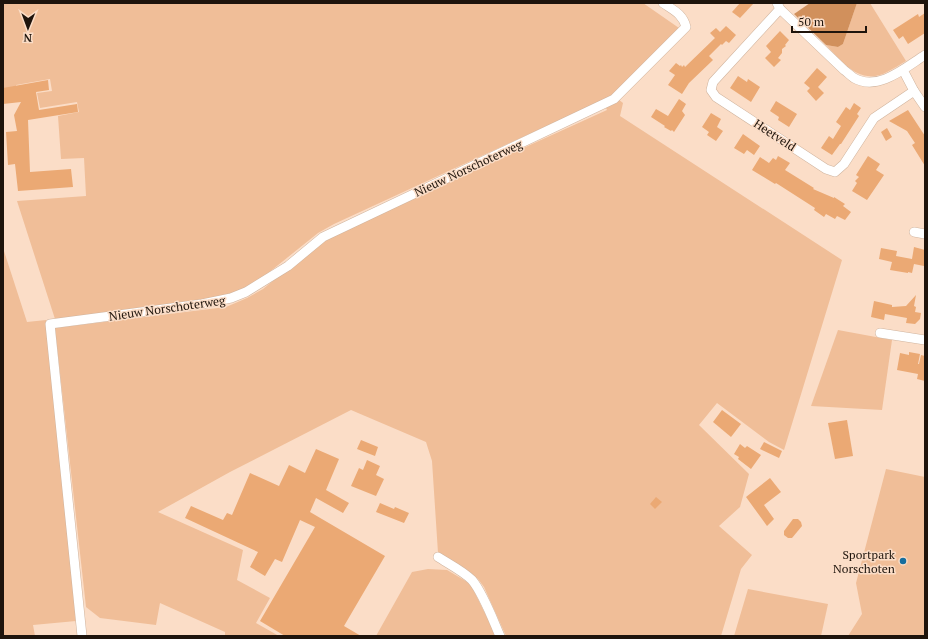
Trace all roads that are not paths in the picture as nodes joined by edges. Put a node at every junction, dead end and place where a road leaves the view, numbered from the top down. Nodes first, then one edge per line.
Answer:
1 (663, 3) edge
2 (779, 6) edge
3 (925, 55) edge
4 (903, 70) junction
5 (914, 91) junction
6 (925, 107) edge
7 (914, 232) dead end
8 (925, 234) edge
9 (880, 333) dead end
10 (925, 340) edge
11 (438, 558) dead end
12 (82, 636) edge
13 (500, 636) edge

1 - 12 street, Nieuw Norschoterweg
2 - 4 street
2 - 5 street, Heetveld
3 - 4 street
4 - 5 street
5 - 6 street
7 - 8 street
9 - 10 street
11 - 13 street

